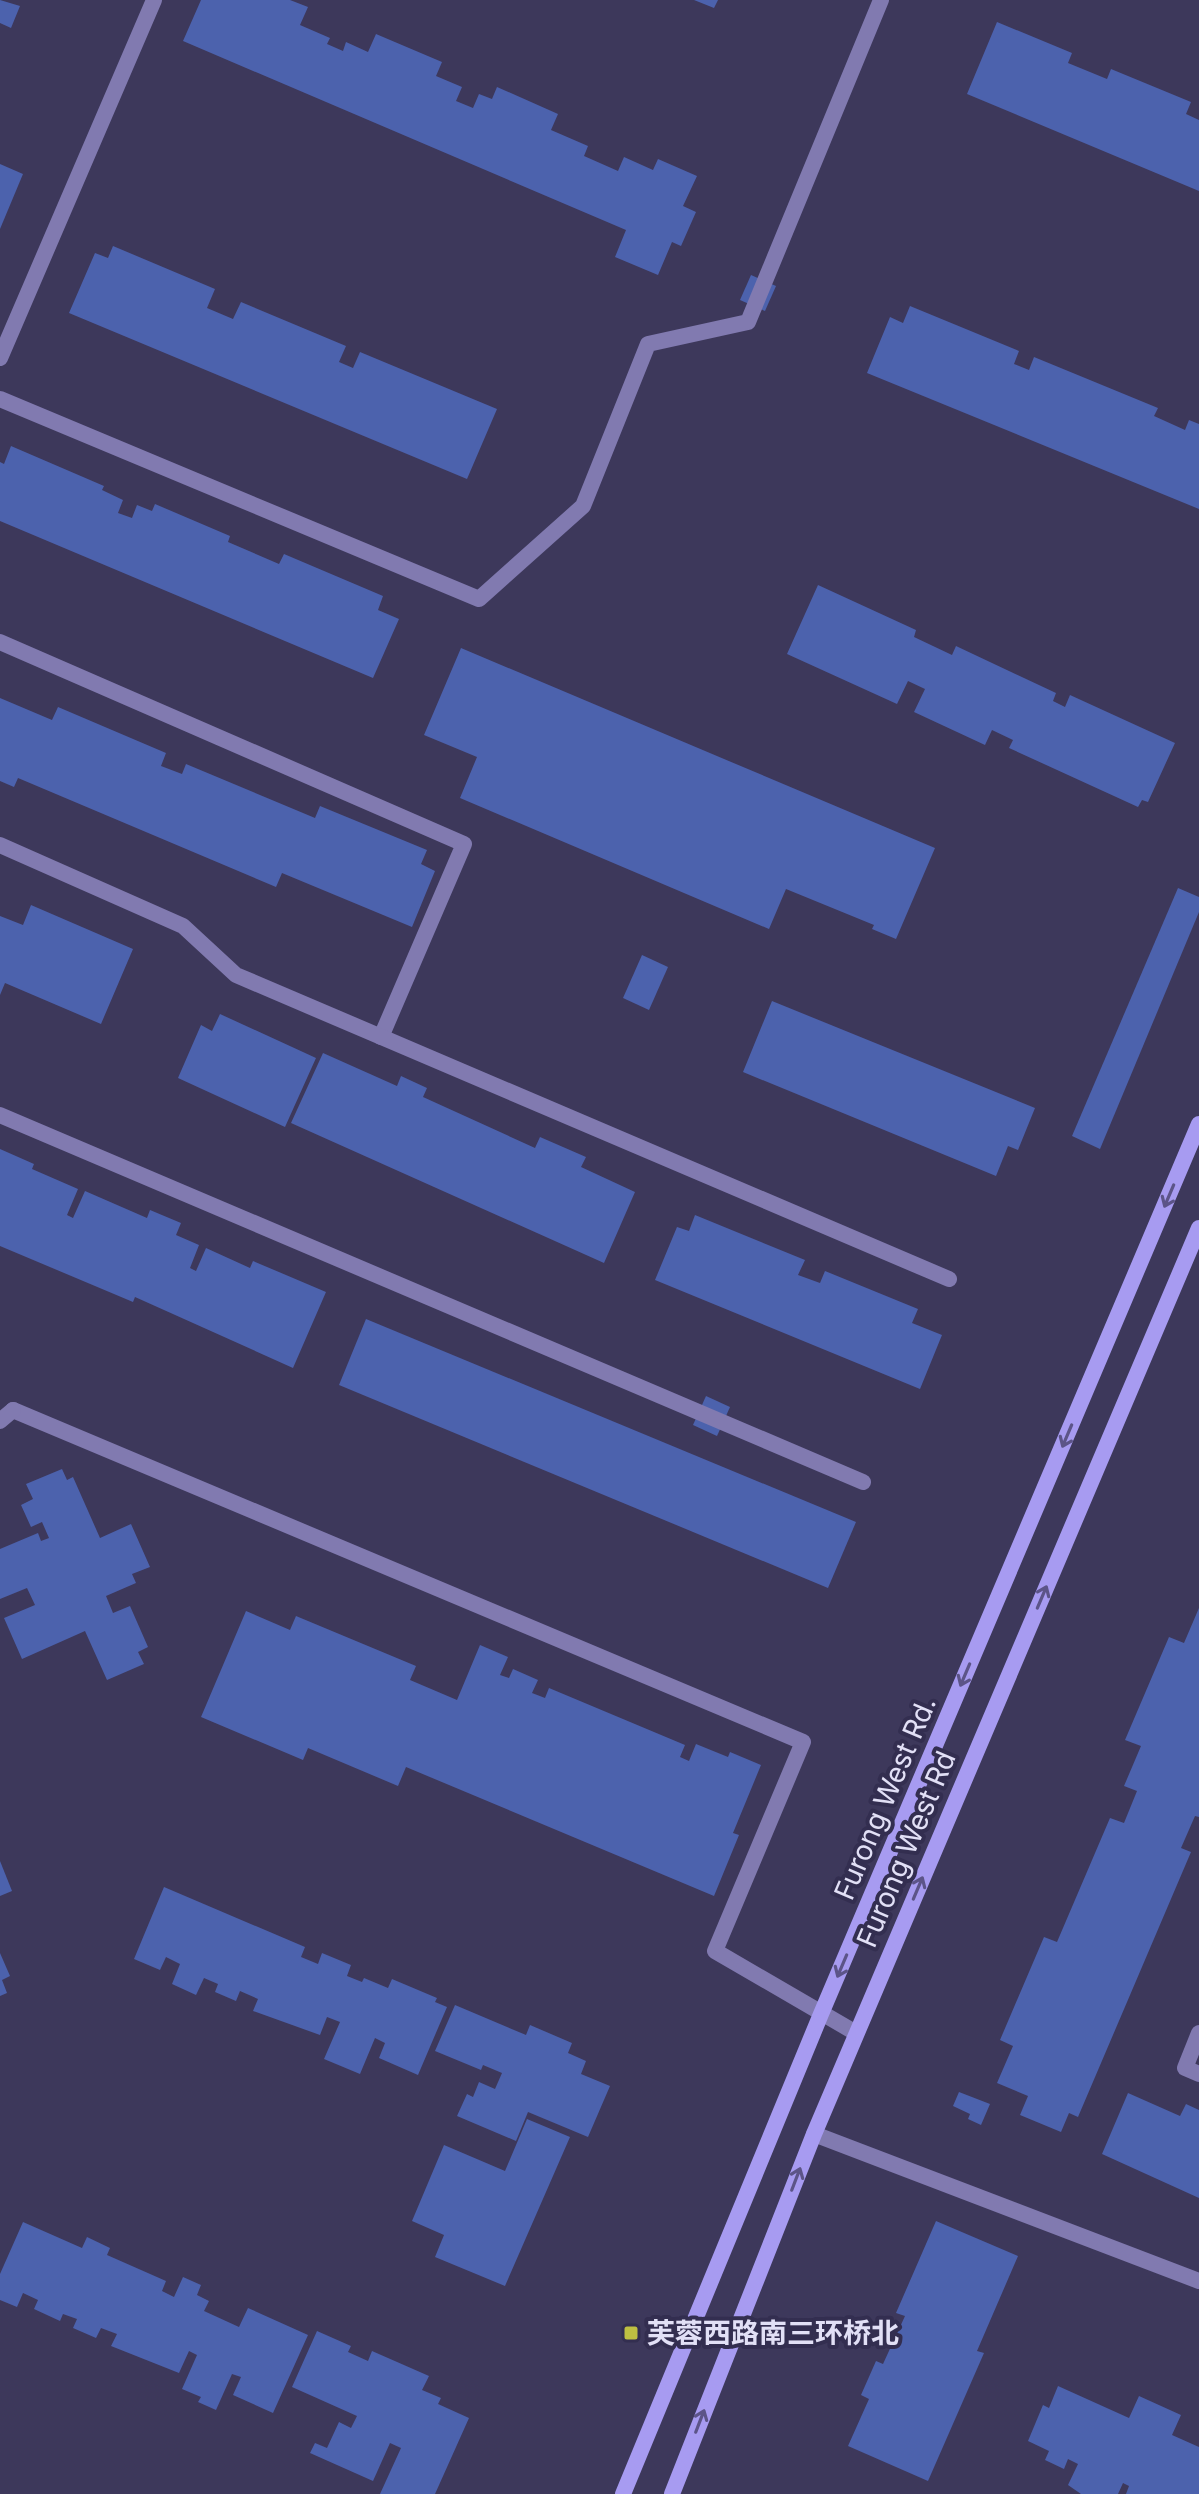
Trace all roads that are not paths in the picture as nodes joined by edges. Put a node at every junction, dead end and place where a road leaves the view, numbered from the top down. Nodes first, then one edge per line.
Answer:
1 (154, 0) edge
2 (881, 0) edge
3 (0, 358) edge
4 (0, 399) edge
5 (0, 642) edge
6 (0, 845) edge
7 (381, 1037) junction
8 (0, 1115) edge
9 (1199, 1124) edge
10 (1199, 1228) edge
11 (949, 1279) dead end
12 (7, 1415) edge
13 (863, 1482) dead end
14 (821, 2014) junction
15 (856, 2033) junction
16 (1199, 2033) edge
17 (1199, 2074) edge
18 (814, 2134) junction
19 (1199, 2281) edge
20 (623, 2494) edge
21 (672, 2494) edge

1 - 3 street
2 - 4 street
5 - 7 street
6 - 7 street
7 - 11 street
8 - 13 street
9 -> 14 main road, Furong West Rd.
15 -> 10 main road, Furong West Rd
12 - 14 street
14 - 15 street
14 - 20 main road, Furong West Rd.
15 - 18 main road, Furong West Rd
16 - 17 street
18 - 19 street
21 -> 18 main road, Furong West Rd

